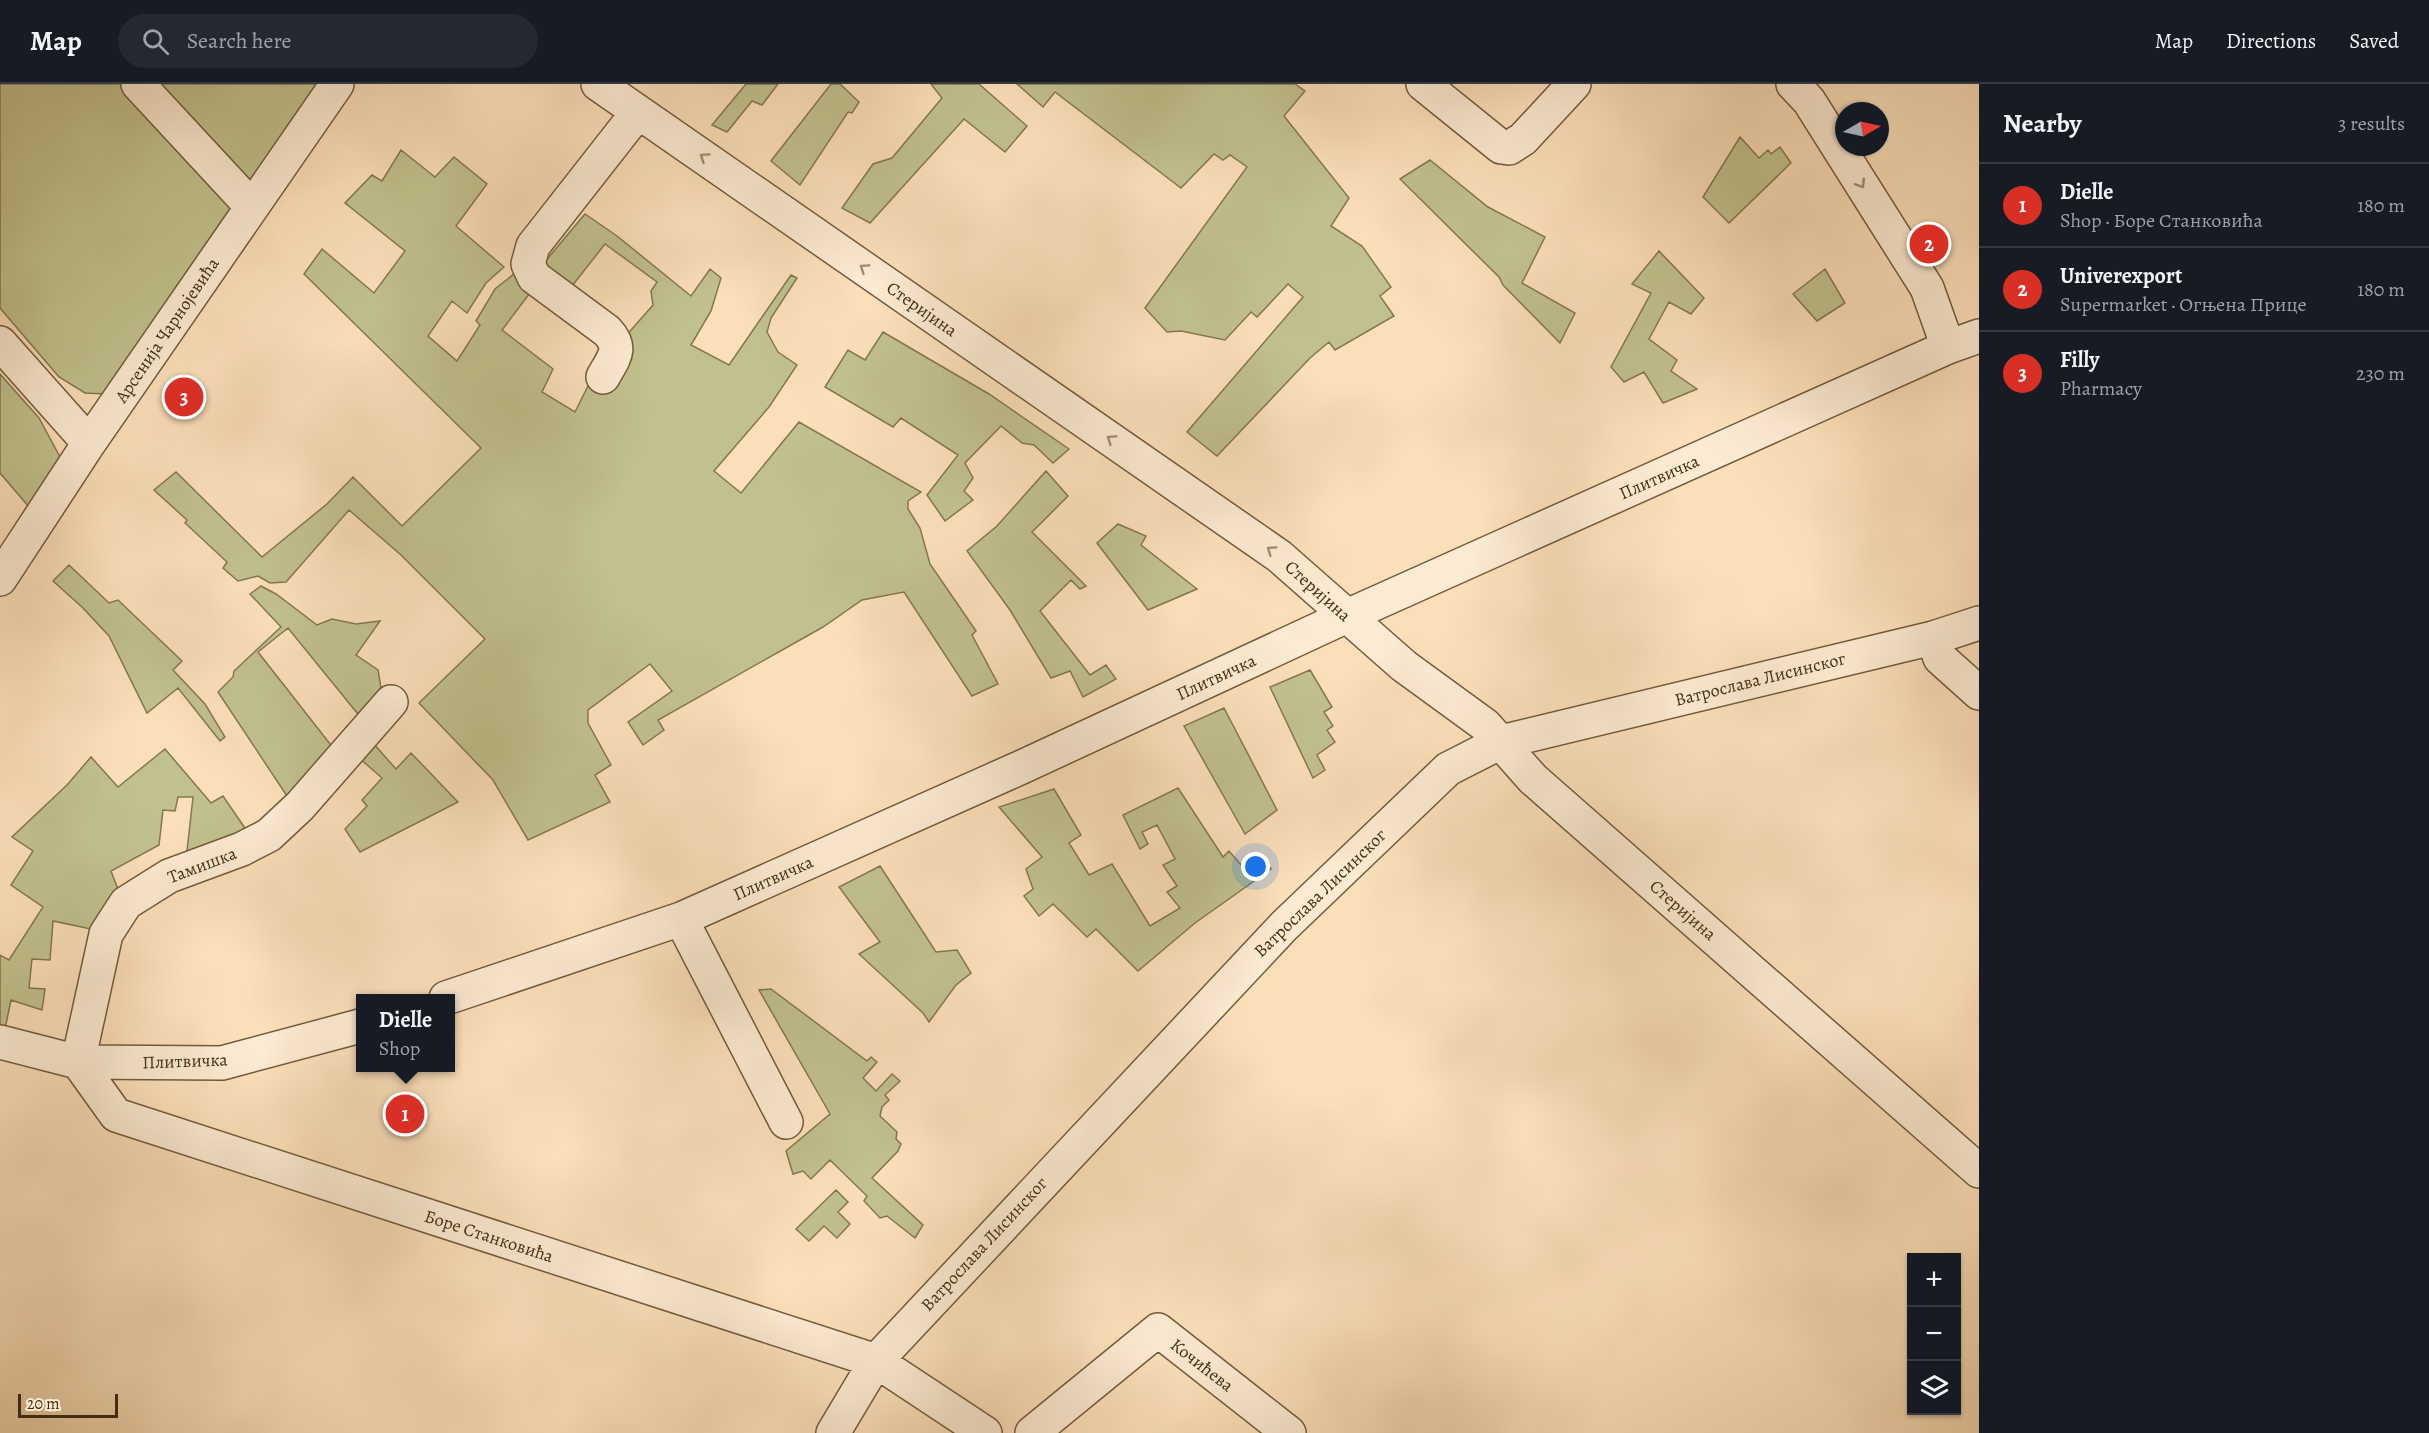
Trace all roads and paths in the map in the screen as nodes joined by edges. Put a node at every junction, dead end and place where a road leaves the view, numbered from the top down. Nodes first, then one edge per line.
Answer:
1 (138, 84) edge
2 (337, 84) edge
3 (598, 84) edge
4 (1423, 84) edge
5 (1793, 84) edge
6 (1561, 88) edge
7 (639, 112) junction
8 (252, 207) junction
9 (1979, 336) edge
10 (0, 343) edge
11 (1948, 347) junction
12 (603, 377) dead end
13 (89, 443) junction
14 (0, 579) edge
15 (1347, 616) junction
16 (1979, 623) edge
17 (1933, 638) junction
18 (1979, 693) edge
19 (391, 702) dead end
20 (1501, 742) junction
21 (681, 919) junction
22 (455, 996) edge
23 (356, 1027) edge
24 (0, 1042) edge
25 (78, 1062) junction
26 (786, 1122) dead end
27 (1979, 1171) edge
28 (876, 1361) junction
29 (832, 1433) edge
30 (985, 1433) edge
31 (1032, 1433) edge
32 (1289, 1433) edge

1 - 8 street
2 - 8 street, Арсенија Чарнојевића
3 - 7 street, Стеријина
4 - 6 street
5 -> 11 street
7 - 12 street
15 -> 7 street, Стеријина
8 - 13 street, Арсенија Чарнојевића
9 - 11 street, Плитвичка
10 - 13 street
11 - 15 street, Плитвичка
13 - 14 street, Арсенија Чарнојевића
15 - 20 street, Стеријина
15 - 21 street, Плитвичка
16 - 17 street, Ватрослава Лисинског
17 - 18 street
17 - 20 street, Ватрослава Лисинског
19 - 25 street, Тамишка
20 - 27 street, Стеријина
20 - 28 street, Ватрослава Лисинског
21 - 22 street, Плитвичка
21 - 26 street
23 - 25 street, Плитвичка
24 - 25 street
25 - 28 street, Боре Станковића
28 - 29 street, Ватрослава Лисинског
28 - 30 street, Боре Станковића
31 - 32 street, Кочићева

